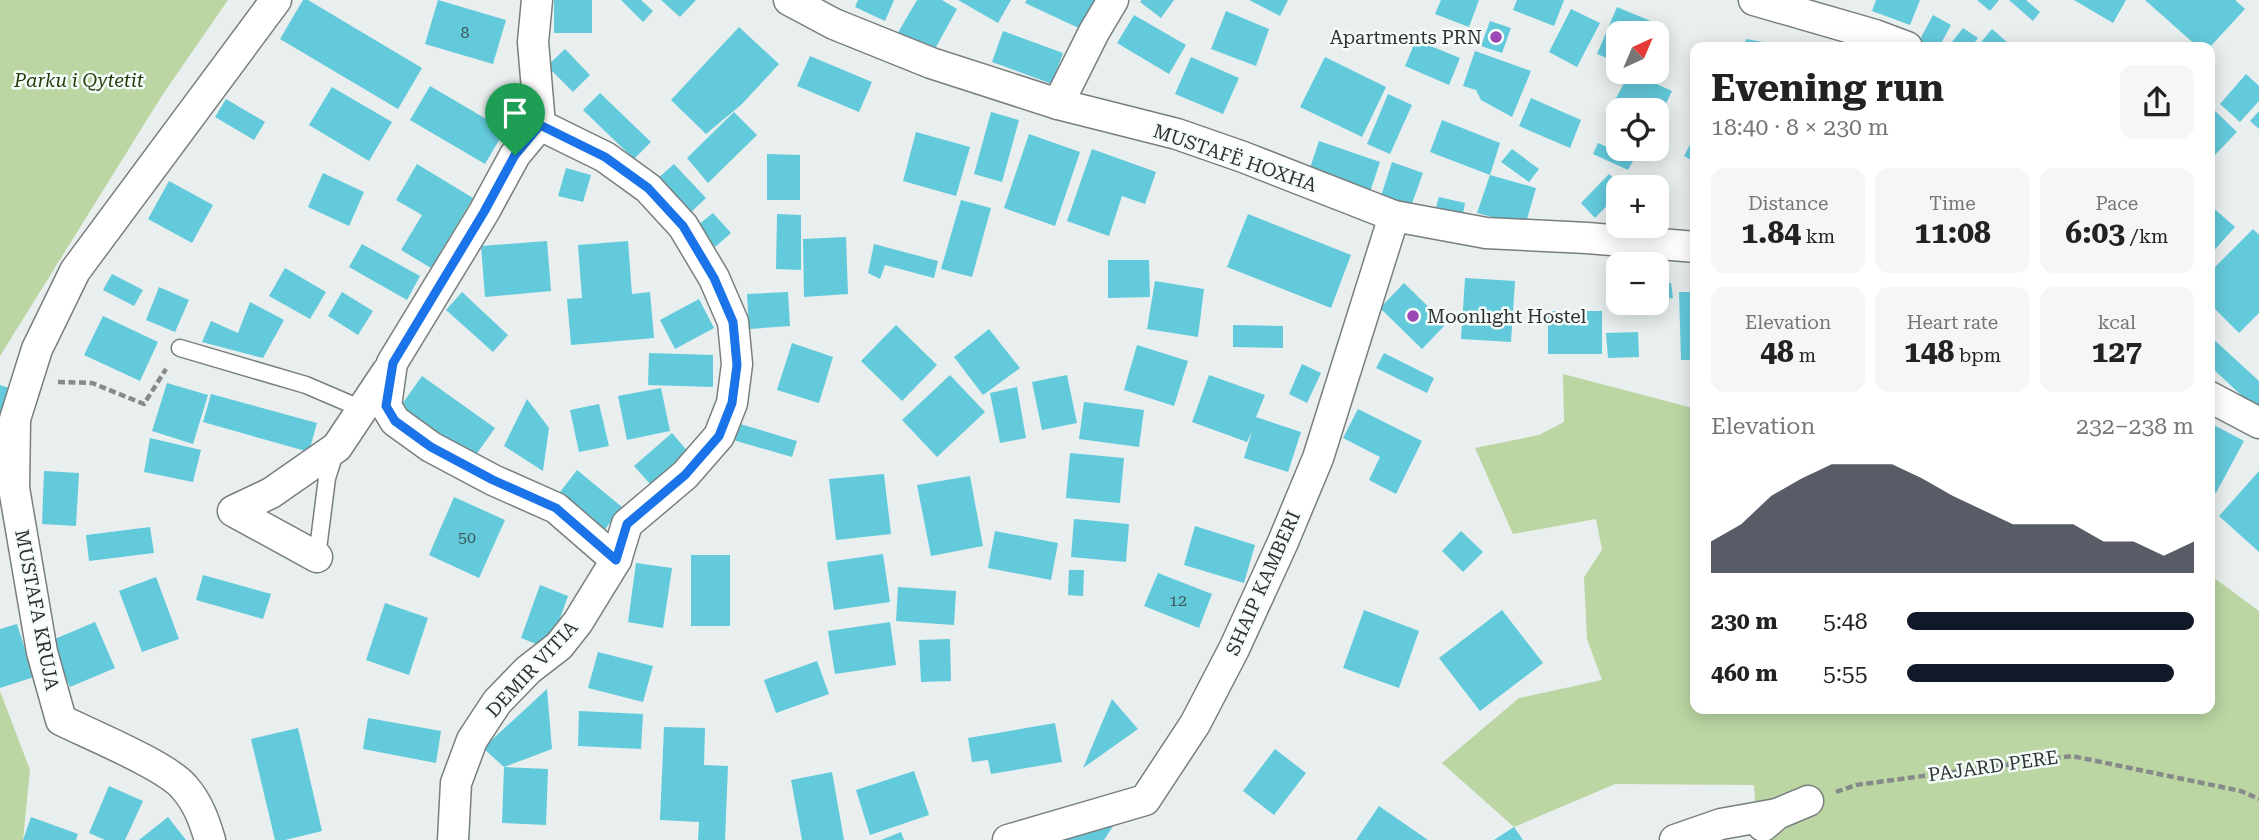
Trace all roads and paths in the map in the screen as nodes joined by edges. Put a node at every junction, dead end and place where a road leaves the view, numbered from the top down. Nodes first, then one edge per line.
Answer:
1 (276, 0) edge
2 (537, 0) edge
3 (789, 0) edge
4 (1114, 0) edge
5 (1754, 0) edge
6 (1895, 42) edge
7 (1058, 104) junction
8 (540, 125) junction
9 (1394, 216) junction
10 (1690, 247) edge
11 (180, 348) joint
12 (393, 363) junction
13 (27, 381) junction
14 (2215, 400) edge
15 (362, 409) junction
16 (2259, 423) edge
17 (337, 447) junction
18 (317, 557) joint
19 (616, 560) junction
20 (2259, 799) edge
21 (1808, 801) joint
22 (1777, 814) junction
23 (210, 840) edge
24 (453, 840) edge
25 (1008, 840) edge
26 (1675, 840) edge
27 (1746, 840) edge

1 - 13 street, MUSTAFA KRUJA
2 - 8 street
3 - 7 street, MUSTAFË HOXHA
4 - 7 street
5 - 6 street
7 - 9 street, MUSTAFË HOXHA
8 - 12 street
8 - 19 street, DEMIR VITIA
9 - 10 street, MUSTAFË HOXHA
9 - 25 street, SHAIP KAMBERI
11 - 13 path
11 - 15 lane
12 - 15 street
12 - 19 street
13 - 23 street, MUSTAFA KRUJA
14 - 16 street
15 - 17 street
17 - 18 lane
17 - 18 street
19 - 24 street, DEMIR VITIA
20 - 21 path, PAJARD PERE
21 - 22 street
22 - 26 street
22 - 27 street

